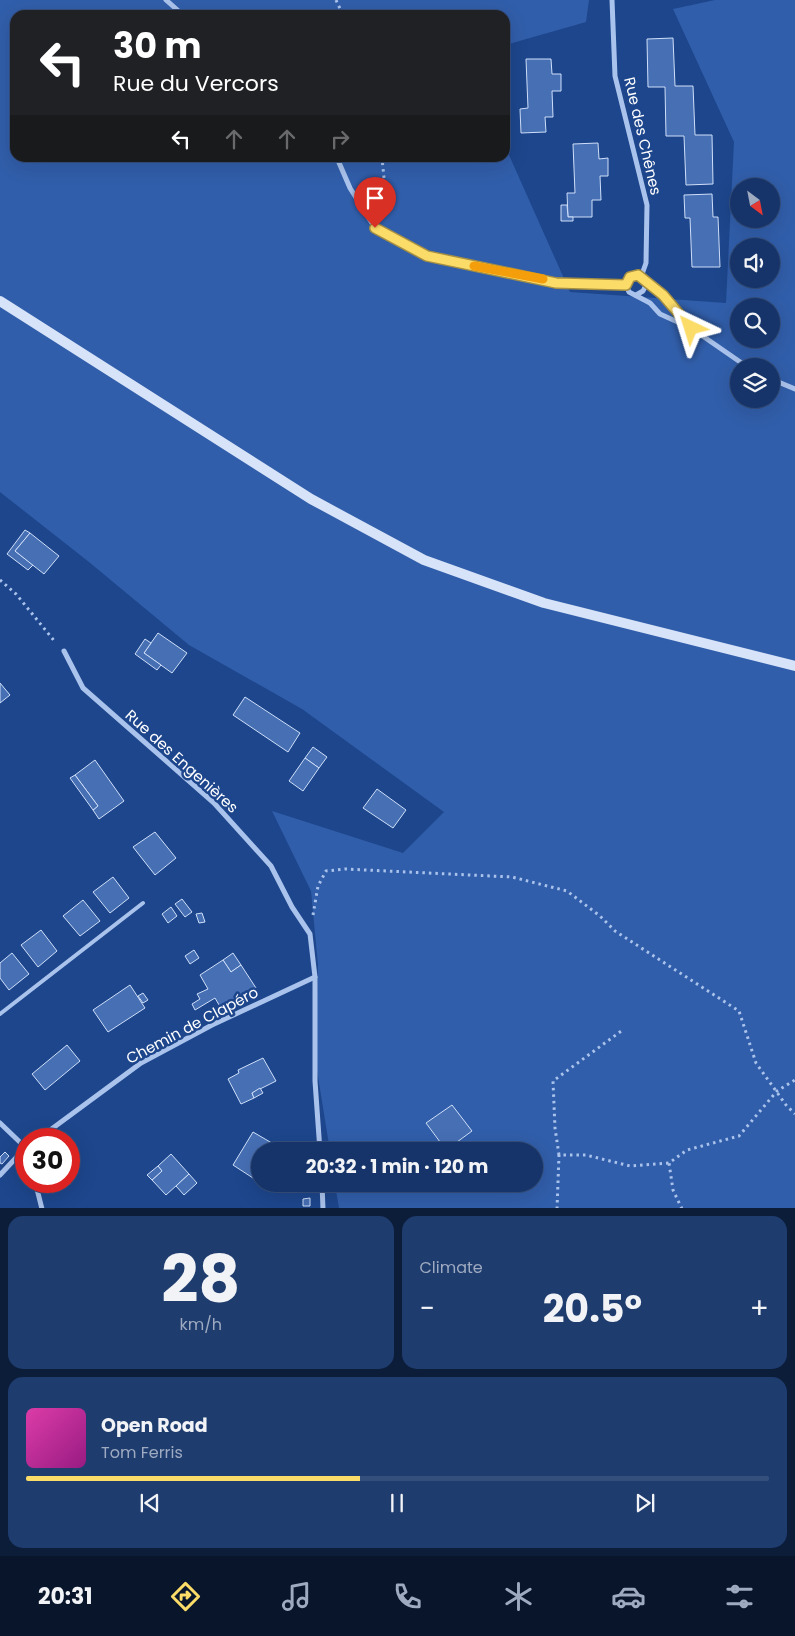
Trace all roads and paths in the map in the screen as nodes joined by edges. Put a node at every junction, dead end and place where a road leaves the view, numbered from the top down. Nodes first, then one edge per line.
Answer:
1 (166, 0) edge
2 (612, 0) edge
3 (177, 10) edge
4 (339, 162) edge
5 (382, 162) edge
6 (368, 217) junction
7 (643, 278) junction
8 (626, 285) junction
9 (636, 295) junction
10 (0, 301) edge
11 (691, 328) junction
12 (734, 358) edge
13 (780, 383) edge
14 (795, 389) edge
15 (0, 580) edge
16 (64, 652) joint
17 (795, 666) edge
18 (143, 903) dead end
19 (310, 934) junction
20 (315, 977) junction
21 (0, 1014) edge
22 (624, 1029) dead end
23 (795, 1080) edge
24 (776, 1090) junction
25 (795, 1114) edge
26 (0, 1123) edge
27 (53, 1128) edge
28 (15, 1137) edge
29 (319, 1142) edge
30 (559, 1155) junction
31 (15, 1159) edge
32 (669, 1163) junction
33 (0, 1175) edge
34 (322, 1192) edge
35 (38, 1193) edge
36 (42, 1208) edge
37 (323, 1208) edge
38 (557, 1208) edge
39 (682, 1208) edge

1 - 3 street
2 - 7 street, Rue des Chênes
4 - 6 street
5 - 6 path
6 - 8 street
7 - 8 street
7 - 9 street
7 - 11 street
8 - 9 street
9 - 11 street
10 - 17 main road
11 - 12 street
13 - 14 street
15 - 16 path
16 - 19 street, Rue des Engenières
18 - 21 lane
19 - 20 street, Rue des Engenières
19 - 24 path
20 - 27 street, Chemin de Clapéro
20 - 29 street, Rue des Engenières
22 - 30 path
23 - 24 path
24 - 25 path
24 - 32 path
26 - 28 street
30 - 32 path
30 - 38 path
31 - 33 street
32 - 39 path
34 - 37 street
35 - 36 street

